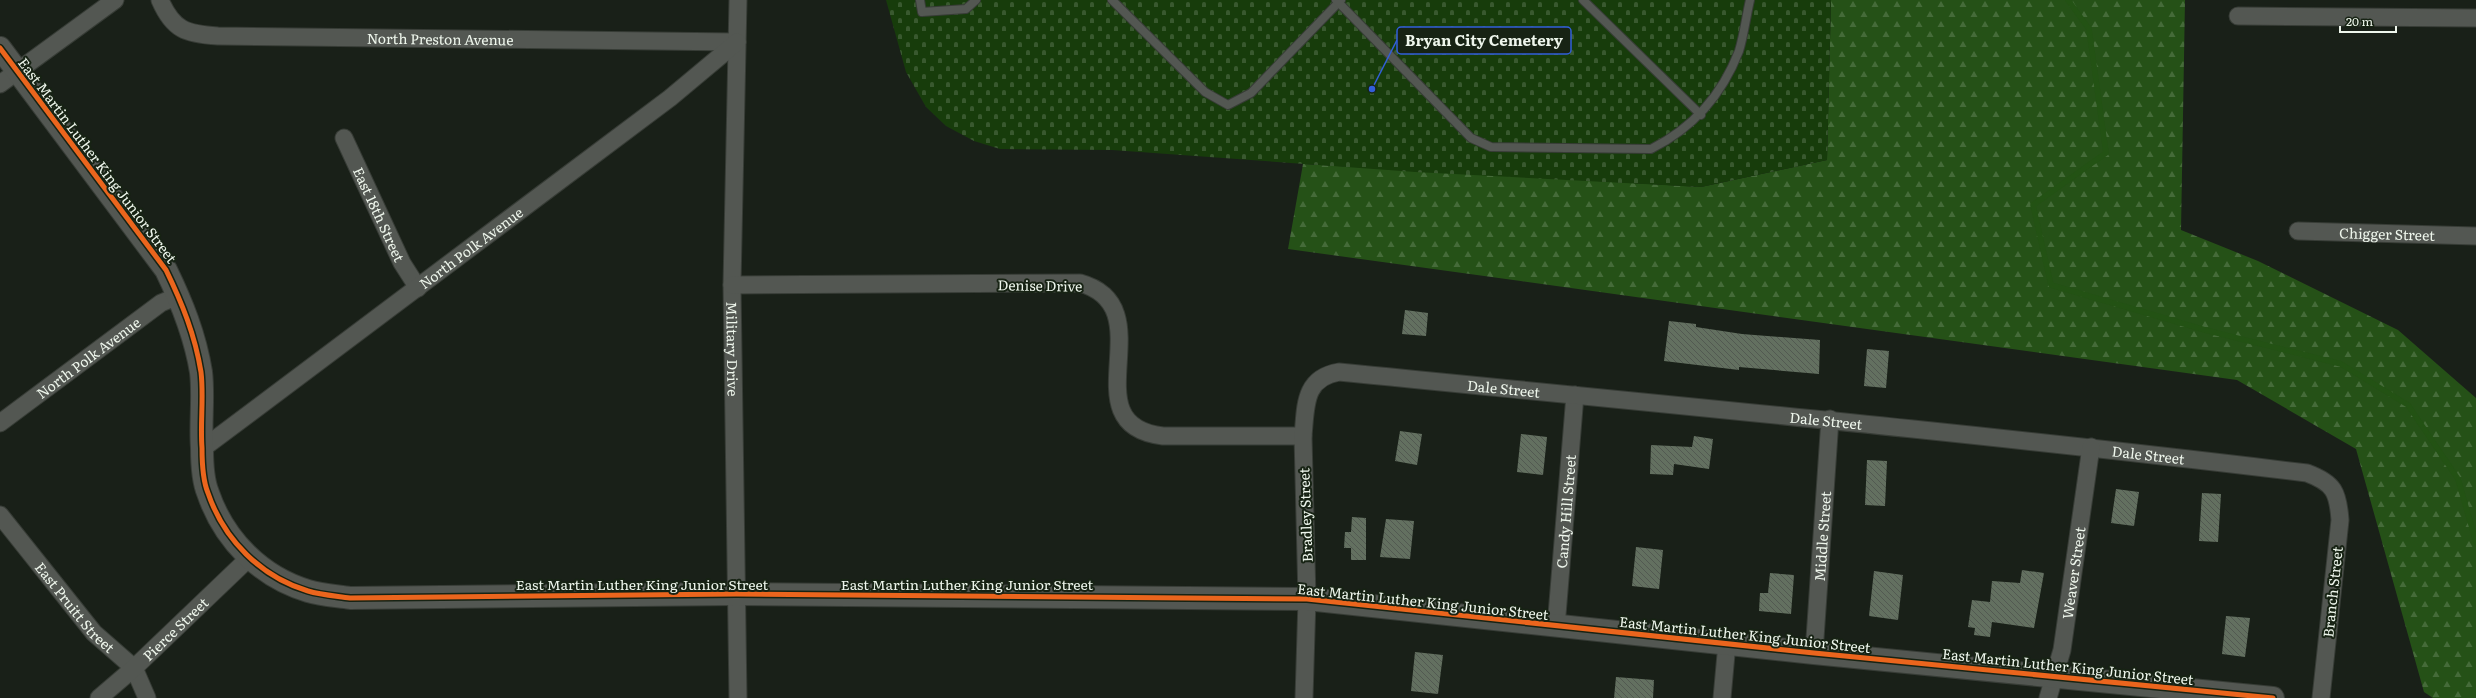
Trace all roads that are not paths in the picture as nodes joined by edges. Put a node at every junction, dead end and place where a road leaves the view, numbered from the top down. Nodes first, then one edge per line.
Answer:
1 (115, 0) edge
2 (160, 0) edge
3 (738, 0) edge
4 (920, 0) edge
5 (976, 0) edge
6 (1112, 0) edge
7 (1583, 0) edge
8 (1750, 0) edge
9 (1338, 1) edge
10 (2238, 16) dead end
11 (2476, 18) edge
12 (737, 42) junction
13 (0, 48) edge
14 (18, 71) junction
15 (0, 84) edge
16 (1701, 115) junction
17 (344, 138) dead end
18 (2298, 231) dead end
19 (2476, 236) edge
20 (732, 285) junction
21 (418, 288) junction
22 (178, 296) junction
23 (1316, 382) joint
24 (1575, 395) junction
25 (1830, 420) junction
26 (0, 424) edge
27 (1303, 436) junction
28 (2091, 447) junction
29 (202, 449) junction
30 (2334, 487) joint
31 (0, 515) edge
32 (249, 558) junction
33 (736, 594) junction
34 (1308, 599) junction
35 (1556, 627) junction
36 (1727, 643) junction
37 (1814, 653) junction
38 (134, 668) junction
39 (2054, 676) junction
40 (99, 698) edge
41 (148, 698) edge
42 (738, 698) edge
43 (1304, 698) edge
44 (1722, 698) edge
45 (2048, 698) edge
46 (2273, 698) edge
47 (2321, 698) edge

1 - 14 street
2 - 12 street, North Preston Avenue
3 - 12 street, Military Drive
4 - 5 lane
6 - 9 lane
7 - 16 lane
8 - 16 lane
9 - 16 lane
10 - 11 street
12 - 20 street, Military Drive
12 - 21 street, North Polk Avenue
13 - 14 street, East Martin Luther King Junior Street
14 - 15 street
14 - 22 street, East Martin Luther King Junior Street
17 - 21 street, East 18th Street
18 - 19 street, Chigger Street
20 - 27 street, Denise Drive
20 - 33 street, Military Drive
21 - 29 street, North Polk Avenue
22 - 26 street, North Polk Avenue
22 - 29 street, East Martin Luther King Junior Street
23 - 24 street, Dale Street
23 - 27 street, Bradley Street
24 - 25 street, Dale Street
24 - 35 street, Candy Hill Street
25 - 28 street, Dale Street
25 - 37 street, Middle Street
27 - 34 street, Bradley Street
28 - 30 street, Dale Street
28 - 39 street, Weaver Street
29 - 32 street, East Martin Luther King Junior Street
30 - 47 street, Branch Street
31 - 38 street, East Pruitt Street
32 - 33 street, East Martin Luther King Junior Street
32 - 38 street, Pierce Street
33 - 34 street, East Martin Luther King Junior Street
33 - 42 street, Military Drive
34 - 35 street, East Martin Luther King Junior Street
34 - 43 street, Bradley Street
35 - 36 street, East Martin Luther King Junior Street
36 - 37 street, East Martin Luther King Junior Street
36 - 44 street
37 - 39 street, East Martin Luther King Junior Street
38 - 40 street, Pierce Street
38 - 41 street, East Pruitt Street
39 - 45 street, Weaver Street
39 - 46 street, East Martin Luther King Junior Street

